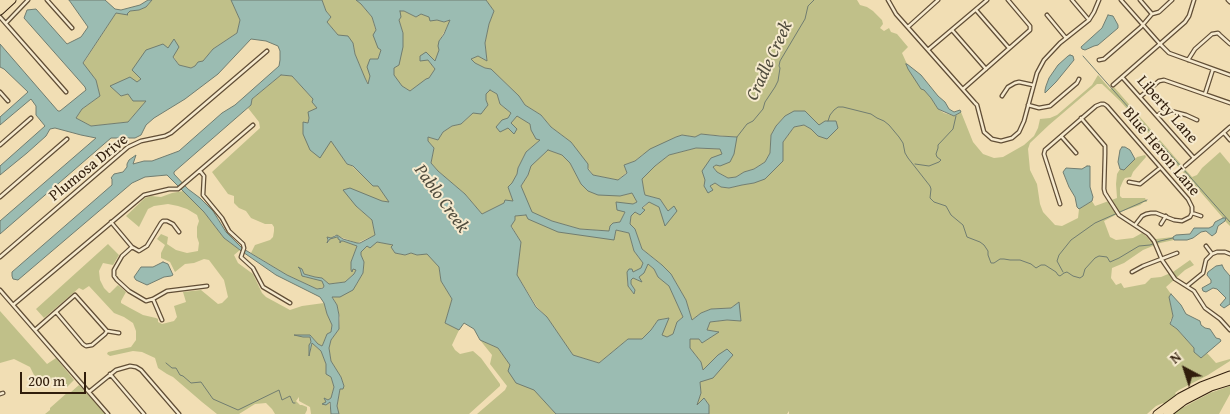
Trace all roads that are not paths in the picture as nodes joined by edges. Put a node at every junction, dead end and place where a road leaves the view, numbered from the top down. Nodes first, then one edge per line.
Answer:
1 (12, 0) edge
2 (28, 0) edge
3 (47, 0) edge
4 (888, 0) edge
5 (938, 0) edge
6 (987, 0) edge
7 (1008, 0) edge
8 (1072, 0) edge
9 (1099, 0) edge
10 (1122, 0) edge
11 (1140, 0) edge
12 (1172, 0) edge
13 (1194, 0) edge
14 (976, 10) junction
15 (0, 11) edge
16 (1152, 14) junction
17 (1047, 15) dead end
18 (1, 18) edge
19 (1089, 20) junction
20 (6, 23) junction
21 (1143, 24) junction
22 (908, 27) junction
23 (72, 28) dead end
24 (952, 30) junction
25 (1066, 38) junction
26 (1160, 44) junction
27 (1230, 44) edge
28 (1008, 48) junction
29 (929, 50) junction
30 (267, 51) dead end
31 (1099, 60) dead end
32 (1188, 60) junction
33 (986, 69) junction
34 (1213, 69) junction
35 (1230, 75) edge
36 (1122, 77) junction
37 (1079, 79) dead end
38 (1033, 85) junction
39 (1113, 85) dead end
40 (963, 89) junction
41 (0, 92) edge
42 (66, 92) dead end
43 (1205, 94) junction
44 (1002, 96) dead end
45 (1140, 97) junction
46 (8, 101) dead end
47 (1230, 103) edge
48 (1028, 105) junction
49 (1157, 116) junction
50 (31, 118) dead end
51 (1082, 118) junction
52 (1196, 120) dead end
53 (253, 125) dead end
54 (1230, 127) edge
55 (1224, 133) junction
56 (1061, 136) junction
57 (67, 139) dead end
58 (1230, 140) edge
59 (0, 145) edge
60 (1076, 153) dead end
61 (1194, 158) junction
62 (1185, 166) dead end
63 (1160, 168) junction
64 (200, 171) junction
65 (1128, 182) dead end
66 (0, 197) edge
67 (1060, 204) dead end
68 (1192, 213) junction
69 (1166, 216) junction
70 (1201, 216) dead end
71 (111, 222) junction
72 (1162, 224) dead end
73 (1135, 225) junction
74 (179, 232) dead end
75 (1206, 246) dead end
76 (132, 247) junction
77 (1177, 253) dead end
78 (1212, 254) junction
79 (1230, 254) edge
80 (0, 257) edge
81 (1162, 260) junction
82 (1132, 272) dead end
83 (207, 286) dead end
84 (1188, 286) junction
85 (0, 290) edge
86 (154, 299) junction
87 (290, 303) dead end
88 (14, 305) junction
89 (56, 312) junction
90 (162, 320) dead end
91 (35, 330) junction
92 (1230, 330) edge
93 (107, 331) junction
94 (118, 333) dead end
95 (110, 374) junction
96 (1230, 374) edge
97 (1230, 381) edge
98 (89, 392) junction
99 (1182, 399) junction
100 (1166, 412) edge
101 (108, 414) edge
102 (144, 414) edge
103 (179, 414) edge
104 (1157, 414) edge

1 - 15 highway
2 - 20 street
3 - 23 street
4 - 22 street
5 - 22 street
6 - 14 street
7 - 28 street
8 - 19 street
9 - 19 street
10 - 21 street
11 - 16 street
12 - 16 street
13 - 26 street
14 - 24 street
14 - 28 street
16 - 21 street
17 - 25 street
18 - 20 street
19 - 25 street
20 - 42 street
21 - 26 street
21 - 31 street
22 - 29 street
24 - 29 street
24 - 33 street
25 - 38 street
26 - 32 street
26 - 36 street
27 - 32 street
28 - 33 street
29 - 40 street
30 - 80 street, Plumosa Drive
32 - 34 street
33 - 40 street
34 - 35 street
34 - 43 street
36 - 39 street
36 - 45 street, Liberty Lane
37 - 48 street
38 - 44 street
38 - 48 street
40 - 48 street
41 - 46 street
43 - 45 street
43 - 47 street
45 - 49 street, Liberty Lane
49 - 52 street
49 - 61 street, Liberty Lane
50 - 59 street
51 - 56 street
51 - 63 street, Blue Heron Lane
51 - 73 street
53 - 64 street
54 - 55 street
55 - 58 street
55 - 61 street
56 - 60 street
56 - 67 street
57 - 66 street
61 - 62 street
63 - 65 street
63 - 68 street, Blue Heron Lane
64 - 71 street
64 - 87 street
68 - 69 street, Blue Heron Lane
68 - 70 street
69 - 72 street
69 - 73 street, Blue Heron Lane
71 - 76 street
71 - 88 street
73 - 81 street
74 - 76 street
75 - 78 street
76 - 86 street
77 - 81 street
78 - 79 street
78 - 84 street
81 - 82 street
81 - 84 street
83 - 86 street
84 - 92 street
85 - 88 street
86 - 90 street
88 - 91 street
89 - 91 street
89 - 93 street
89 - 93 street
91 - 98 street
93 - 94 street
95 - 98 street
95 - 102 street
95 - 103 street
96 - 99 highway
97 - 99 highway
98 - 101 street
99 - 100 highway
100 - 104 highway

